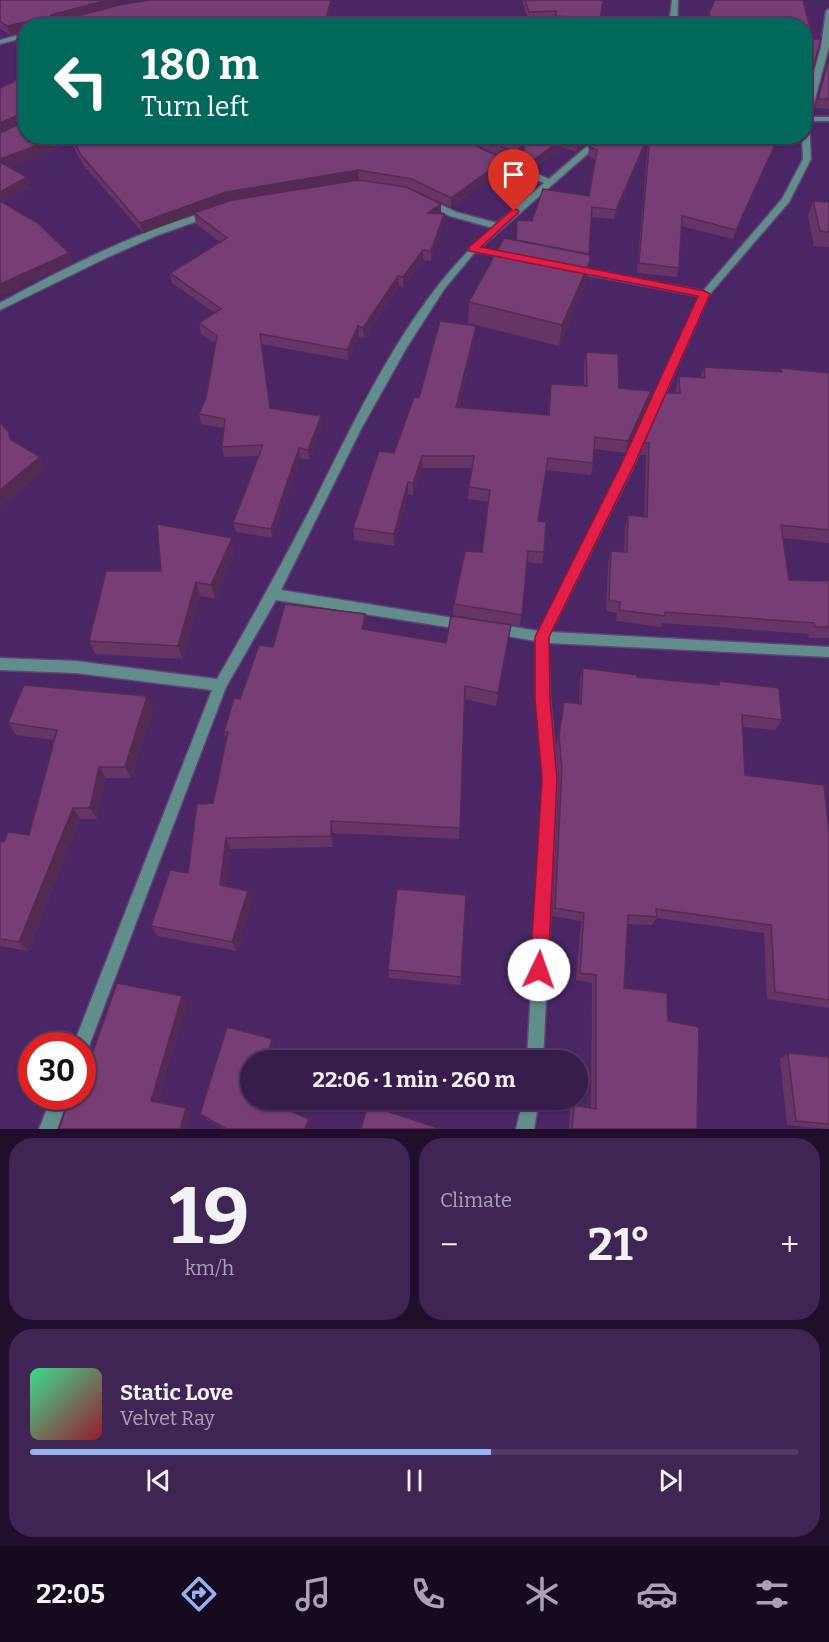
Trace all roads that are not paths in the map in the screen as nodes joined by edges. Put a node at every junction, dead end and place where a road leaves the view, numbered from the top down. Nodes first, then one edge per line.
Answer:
1 (675, 0) edge
2 (829, 11) edge
3 (674, 18) edge
4 (18, 37) edge
5 (0, 42) edge
6 (812, 94) edge
7 (812, 119) edge
8 (829, 119) edge
9 (594, 144) edge
10 (806, 144) edge
11 (478, 151) edge
12 (549, 182) junction
13 (418, 198) edge
14 (221, 210) edge
15 (497, 226) junction
16 (473, 249) junction
17 (519, 258) edge
18 (565, 267) edge
19 (705, 294) junction
20 (0, 307) edge
21 (273, 594) junction
22 (542, 637) junction
23 (829, 652) edge
24 (0, 664) edge
25 (220, 685) junction
26 (86, 1032) edge
27 (535, 1050) edge
28 (55, 1110) edge
29 (529, 1110) edge
30 (48, 1129) edge
31 (525, 1129) edge

1 - 3 street
2 - 6 street
4 - 5 street
7 - 8 street
9 - 12 street
10 - 19 street
11 - 12 street
12 - 15 street
13 - 15 street
14 - 20 street
15 - 16 street
16 - 17 street
16 - 21 street
18 - 19 street
19 - 22 street
21 - 22 street
21 - 25 street
22 - 23 street
22 - 27 street
24 - 25 street
25 - 26 street
28 - 30 street
29 - 31 street

